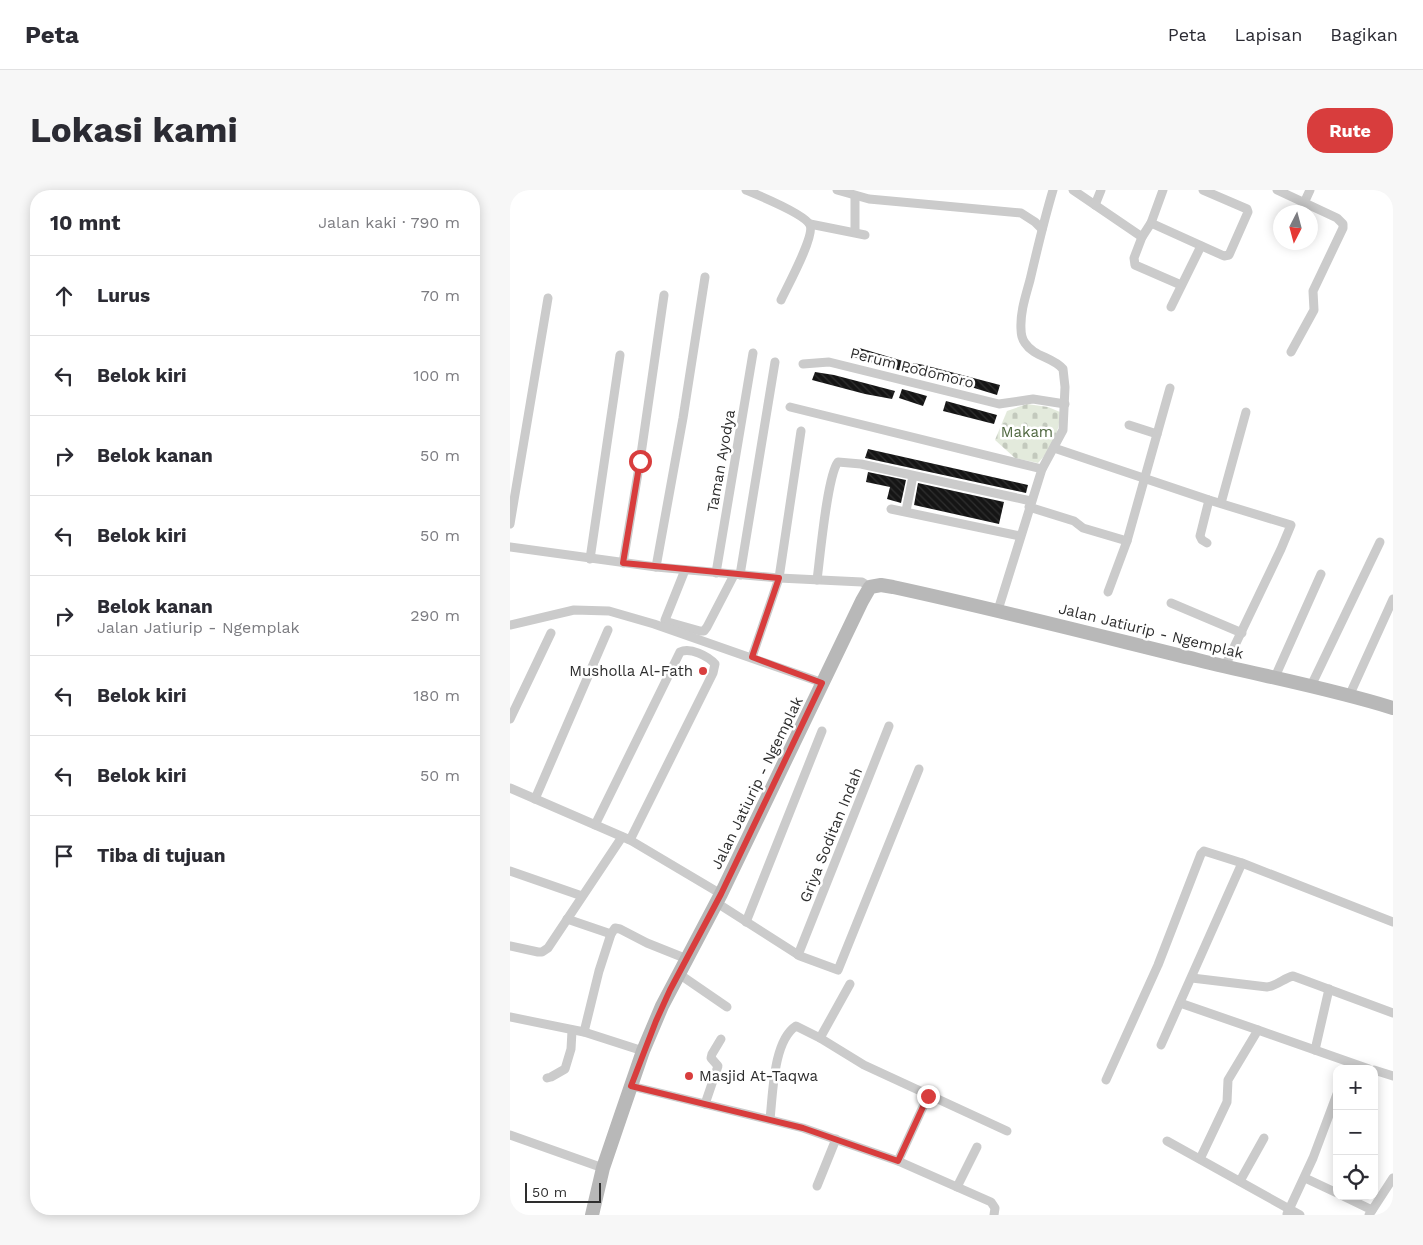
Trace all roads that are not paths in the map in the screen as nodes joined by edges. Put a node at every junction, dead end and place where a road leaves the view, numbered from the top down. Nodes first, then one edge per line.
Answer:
1 (746, 190) edge
2 (837, 190) edge
3 (1053, 190) edge
4 (1073, 190) edge
5 (1101, 190) edge
6 (1163, 190) edge
7 (1203, 190) edge
8 (1277, 190) edge
9 (1310, 190) edge
10 (856, 196) junction
11 (1304, 203) junction
12 (1095, 205) junction
13 (1150, 223) junction
14 (810, 224) junction
15 (1043, 224) junction
16 (855, 232) junction
17 (865, 234) dead end
18 (1142, 236) junction
19 (1201, 246) junction
20 (705, 277) dead end
21 (1181, 286) junction
22 (664, 295) dead end
23 (548, 298) dead end
24 (781, 300) dead end
25 (1171, 307) dead end
26 (1291, 352) dead end
27 (754, 353) dead end
28 (620, 355) dead end
29 (775, 362) dead end
30 (803, 364) dead end
31 (1170, 388) dead end
32 (1065, 404) junction
33 (790, 407) dead end
34 (1246, 412) dead end
35 (1129, 425) dead end
36 (801, 431) dead end
37 (1157, 434) junction
38 (1054, 448) junction
39 (1042, 469) junction
40 (913, 476) junction
41 (1145, 478) junction
42 (1209, 500) junction
43 (1221, 503) junction
44 (1030, 504) junction
45 (891, 509) dead end
46 (906, 511) junction
47 (510, 524) edge
48 (1020, 536) junction
49 (1127, 541) junction
50 (1380, 542) dead end
51 (1207, 543) dead end
52 (510, 547) edge
53 (590, 559) junction
54 (623, 563) junction
55 (656, 567) junction
56 (685, 570) junction
57 (716, 573) junction
58 (1321, 574) dead end
59 (737, 575) junction
60 (779, 578) junction
61 (817, 580) junction
62 (870, 587) junction
63 (1108, 592) dead end
64 (1393, 599) edge
65 (1171, 603) dead end
66 (998, 610) junction
67 (510, 625) edge
68 (608, 630) dead end
69 (551, 632) dead end
70 (1242, 634) junction
71 (752, 657) junction
72 (1225, 666) junction
73 (1275, 677) junction
74 (1311, 686) junction
75 (820, 690) junction
76 (1350, 694) junction
77 (1393, 708) edge
78 (510, 719) edge
79 (889, 726) dead end
80 (822, 731) dead end
81 (919, 769) dead end
82 (510, 788) edge
83 (535, 799) junction
84 (595, 825) junction
85 (626, 838) junction
86 (1242, 863) junction
87 (510, 871) edge
88 (582, 896) junction
89 (719, 898) junction
90 (568, 919) junction
91 (746, 922) junction
92 (1393, 922) edge
93 (611, 934) junction
94 (510, 946) edge
95 (798, 954) junction
96 (686, 960) junction
97 (679, 974) junction
98 (1192, 978) junction
99 (850, 984) dead end
100 (1329, 989) junction
101 (1180, 1003) junction
102 (727, 1008) dead end
103 (1393, 1013) edge
104 (510, 1017) edge
105 (1258, 1030) junction
106 (572, 1031) junction
107 (584, 1032) junction
108 (820, 1038) junction
109 (721, 1039) dead end
110 (1161, 1045) dead end
111 (1315, 1050) junction
112 (644, 1051) junction
113 (1345, 1065) edge
114 (1378, 1071) edge
115 (1393, 1076) edge
116 (547, 1078) dead end
117 (1106, 1080) dead end
118 (631, 1086) junction
119 (928, 1096) junction
120 (705, 1104) junction
121 (1333, 1104) edge
122 (770, 1119) junction
123 (1007, 1131) dead end
124 (510, 1135) edge
125 (1264, 1138) dead end
126 (836, 1139) junction
127 (1167, 1141) dead end
128 (977, 1147) dead end
129 (1200, 1158) junction
130 (898, 1161) junction
131 (604, 1168) junction
132 (1305, 1178) junction
133 (1393, 1178) edge
134 (1240, 1181) junction
135 (817, 1186) dead end
136 (957, 1187) junction
137 (1390, 1189) edge
138 (1333, 1191) edge
139 (1350, 1200) edge
140 (1288, 1213) edge
141 (1371, 1213) edge
142 (592, 1215) edge
143 (994, 1215) edge
144 (1300, 1215) edge

1 - 14 street
2 - 10 street
3 - 15 street
4 - 12 street
5 - 12 street
6 - 13 street
7 - 19 street
8 - 11 street
9 - 11 street
10 - 15 street
10 - 16 street
11 - 26 street
12 - 18 street
13 - 18 street
13 - 19 street
14 - 16 street
14 - 24 street
15 - 32 street
16 - 17 street
18 - 21 street
19 - 21 street
20 - 55 street
21 - 25 street
22 - 54 street
23 - 47 street
27 - 57 street, Taman Ayodya
28 - 53 street
29 - 59 street
30 - 32 street, Perum Podomoro
31 - 37 street
32 - 38 street
33 - 39 street
34 - 43 street
35 - 37 street
36 - 60 street
37 - 41 street
38 - 39 street
38 - 41 street
39 - 44 street
40 - 44 street
40 - 46 street
40 - 61 street
41 - 42 street
41 - 49 street
42 - 43 street
42 - 51 street
43 - 70 street
44 - 48 street
44 - 49 street
45 - 46 street
46 - 48 street
48 - 66 street
49 - 63 street
50 - 74 street
52 - 53 street
53 - 54 street
54 - 55 street
55 - 56 street
56 - 57 street
56 - 59 street
57 - 59 street
58 - 73 street
59 - 60 street
60 - 61 street
60 - 71 street
61 - 62 street
62 - 66 street, Jalan Jatiurip - Ngemplak
62 - 75 street, Jalan Jatiurip - Ngemplak
64 - 76 street
65 - 70 street
66 - 72 street, Jalan Jatiurip - Ngemplak
67 - 71 street
68 - 83 street
69 - 78 street
70 - 72 street
71 - 75 street
72 - 73 street, Jalan Jatiurip - Ngemplak
73 - 74 street, Jalan Jatiurip - Ngemplak
74 - 76 street, Jalan Jatiurip - Ngemplak
75 - 89 street, Jalan Jatiurip - Ngemplak
76 - 77 street, Jalan Jatiurip - Ngemplak
79 - 95 street, Griya Soditan Indah
80 - 91 street
81 - 95 street
82 - 83 street
83 - 84 street
84 - 85 street
84 - 85 street
85 - 88 street
85 - 89 street
86 - 92 street
86 - 98 street
86 - 117 street
87 - 88 street
88 - 90 street
89 - 91 street
89 - 96 street, Jalan Jatiurip - Ngemplak
90 - 93 street
90 - 94 street
91 - 95 street
93 - 96 street
93 - 107 street
96 - 97 street, Jalan Jatiurip - Ngemplak
97 - 102 street
97 - 112 street, Jalan Jatiurip - Ngemplak
98 - 100 street
98 - 101 street
99 - 108 street
100 - 103 street
100 - 111 street
101 - 105 street
101 - 110 street
104 - 106 street
105 - 111 street
105 - 129 street
106 - 107 street
106 - 116 street
107 - 112 street
108 - 119 street
108 - 122 street
109 - 120 street
111 - 113 street
112 - 118 street, Jalan Jatiurip - Ngemplak
114 - 115 street
118 - 120 street
118 - 131 street, Jalan Jatiurip - Ngemplak
119 - 123 street
119 - 130 street
120 - 122 street
121 - 132 street
122 - 126 street
124 - 131 street
125 - 134 street
126 - 130 street
126 - 135 street
127 - 129 street
128 - 136 street
129 - 134 street
130 - 136 street
131 - 142 street, Jalan Jatiurip - Ngemplak
132 - 138 street
132 - 140 street
133 - 137 street
134 - 140 street
136 - 143 street
137 - 141 street
139 - 141 street
140 - 144 street

